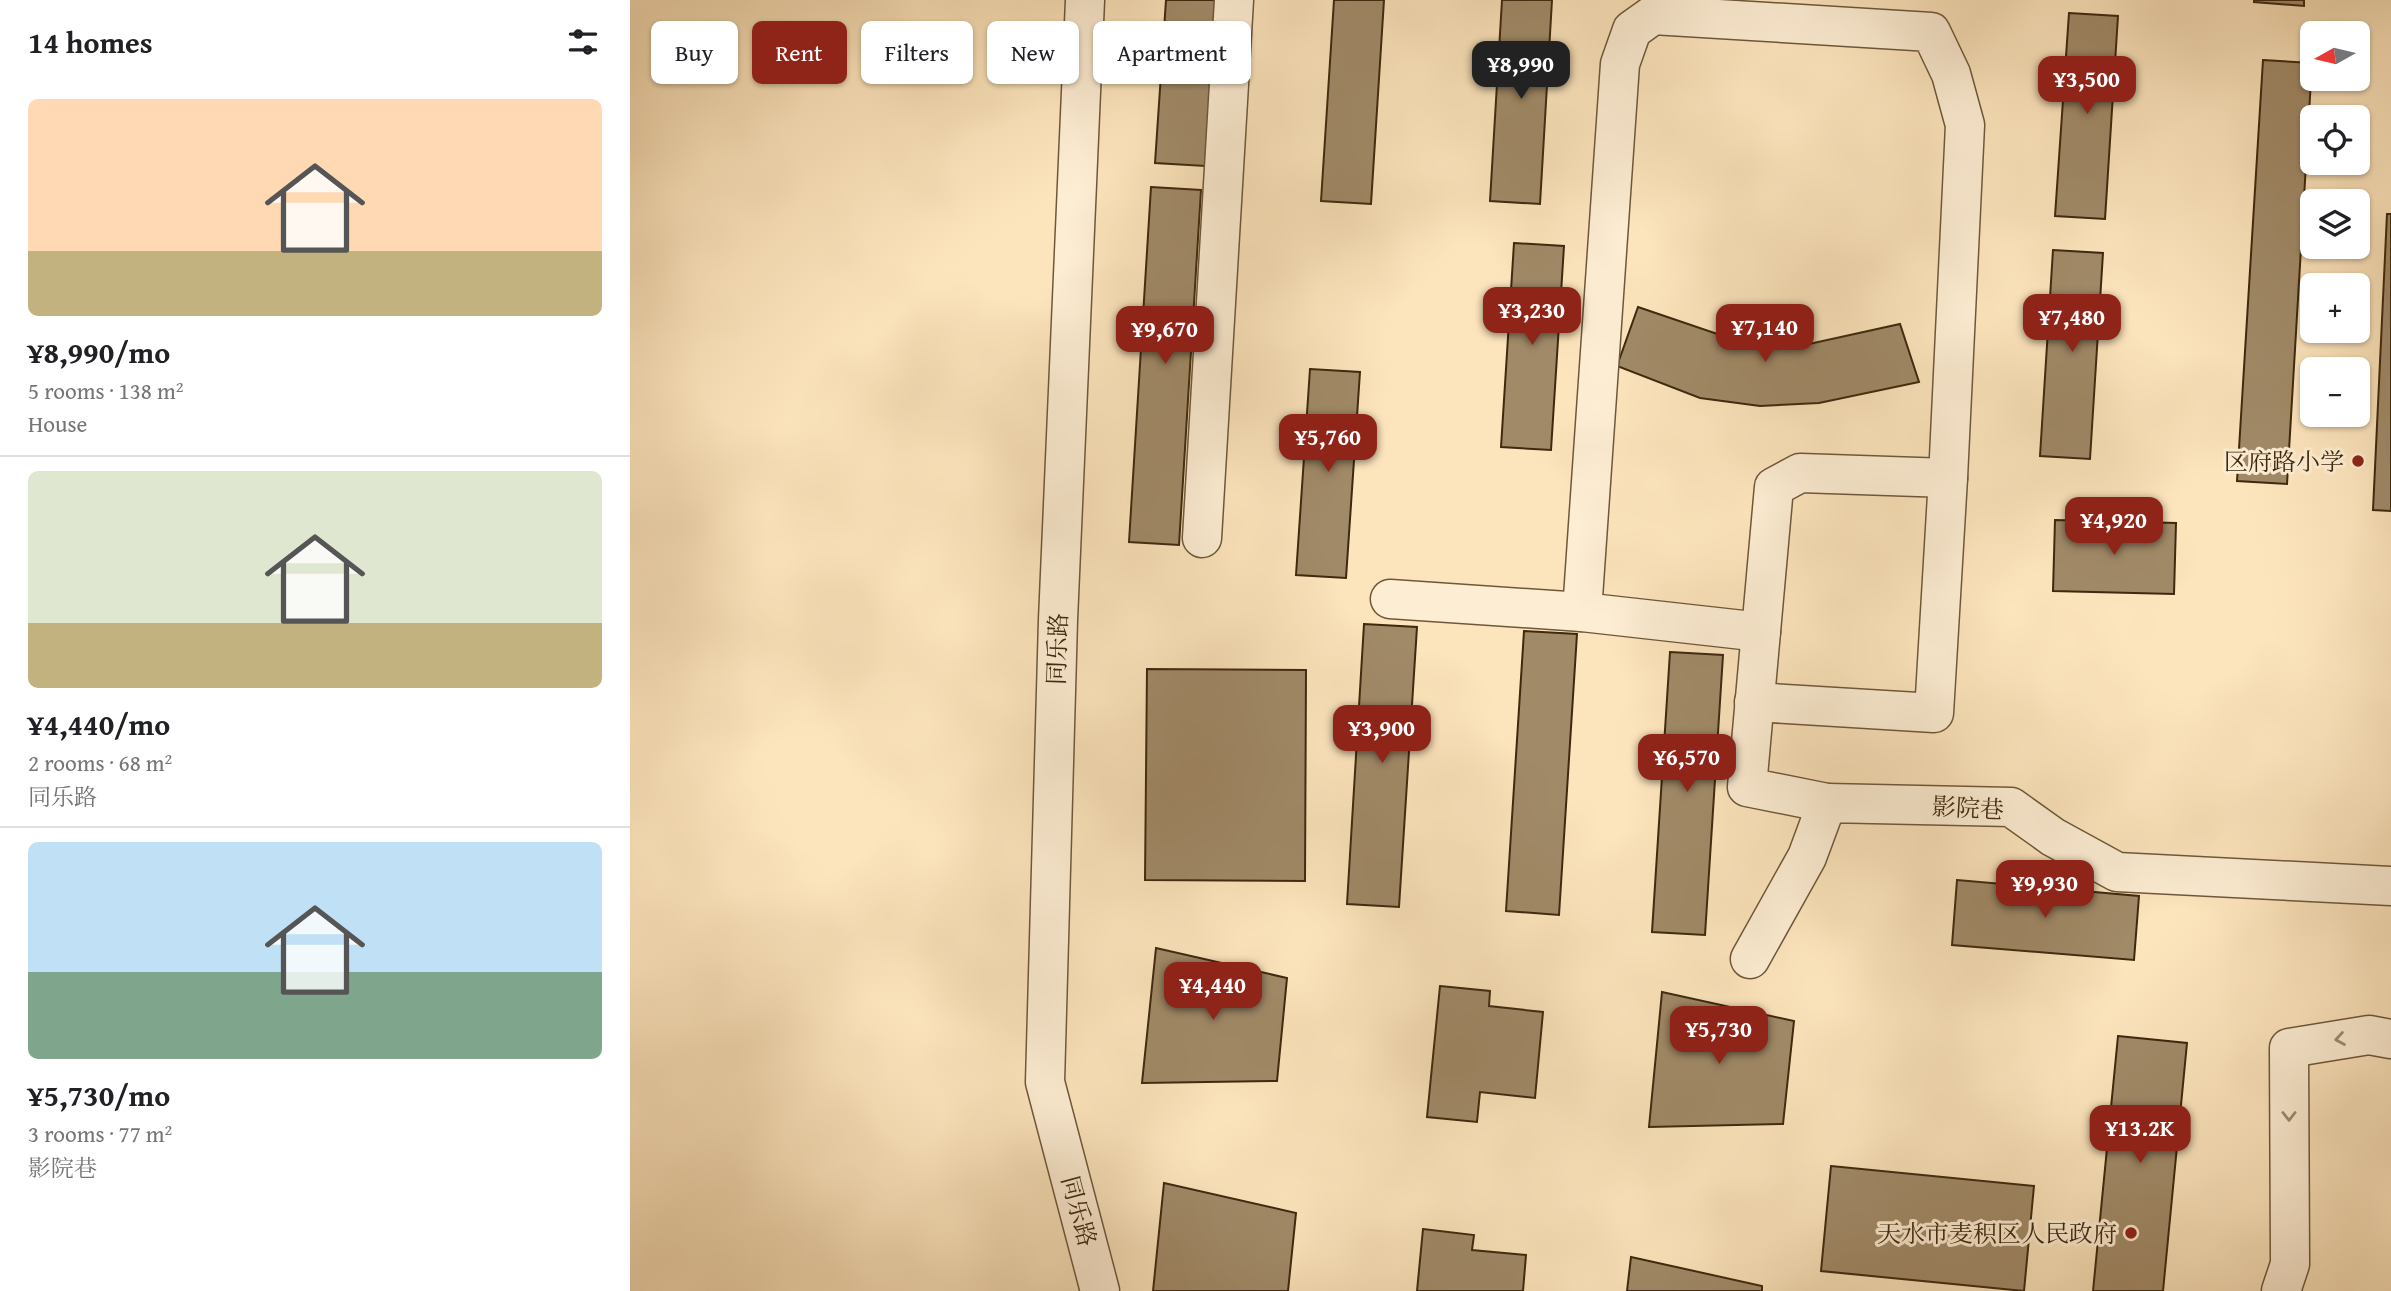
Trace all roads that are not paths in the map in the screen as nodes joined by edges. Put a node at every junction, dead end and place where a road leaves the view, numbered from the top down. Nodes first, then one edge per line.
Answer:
1 (1085, 0) edge
2 (1234, 0) edge
3 (1776, 11) edge
4 (1822, 13) edge
5 (1948, 478) junction
6 (1202, 538) dead end
7 (1390, 599) dead end
8 (1582, 612) junction
9 (1761, 632) junction
10 (1754, 702) junction
11 (1826, 803) junction
12 (2391, 886) edge
13 (1750, 959) dead end
14 (2391, 1039) edge
15 (1100, 1291) edge
16 (2281, 1291) edge

1 - 15 street, 同乐路
2 - 6 street
3 - 4 street
3 - 8 street
4 - 5 street
5 - 9 street
5 - 10 street
7 - 8 street
8 - 9 street
9 - 10 street
10 - 11 street, 影院巷
11 - 12 street, 影院巷
11 - 13 street
14 -> 16 street

